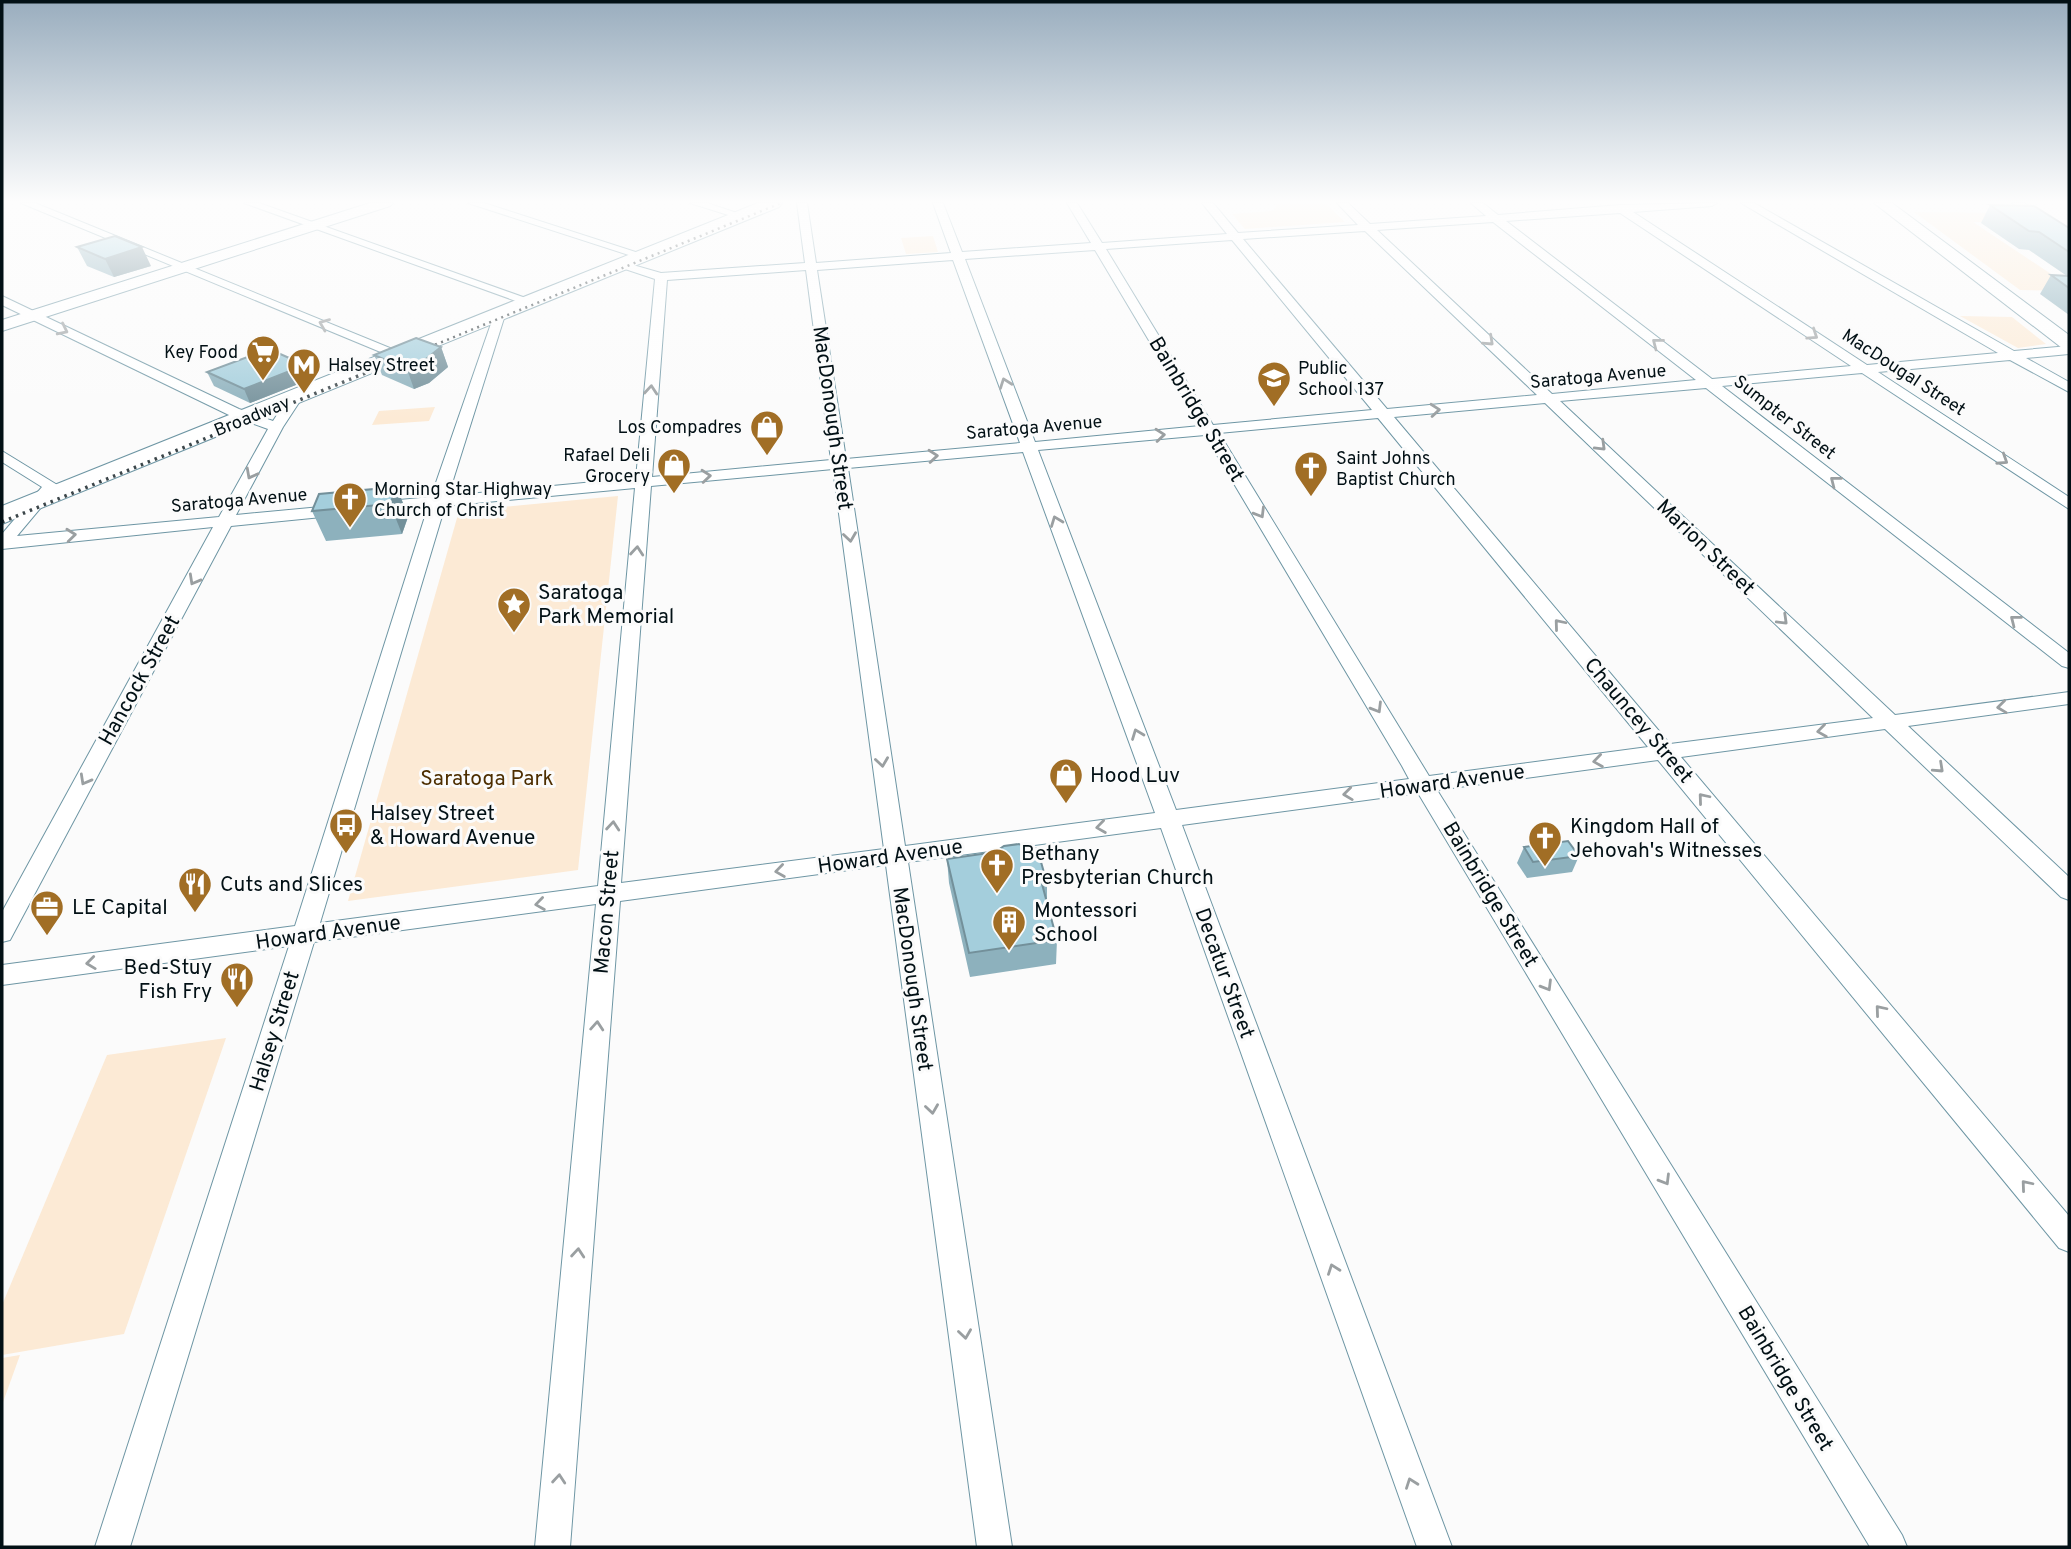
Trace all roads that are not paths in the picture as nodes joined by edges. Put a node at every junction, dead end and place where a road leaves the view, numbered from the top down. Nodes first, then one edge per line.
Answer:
1 (157, 275) edge
2 (203, 275) edge
3 (455, 275) edge
4 (595, 275) edge
5 (655, 275) edge
6 (684, 275) edge
7 (812, 275) edge
8 (966, 275) edge
9 (1116, 275) edge
10 (1268, 275) edge
11 (1419, 275) edge
12 (1570, 275) edge
13 (1722, 275) edge
14 (1872, 275) edge
15 (1978, 275) edge
16 (661, 277) junction
17 (2, 300) edge
18 (531, 302) junction
19 (34, 315) junction
20 (499, 315) junction
21 (2, 326) edge
22 (2069, 344) edge
23 (2069, 350) edge
24 (400, 355) junction
25 (2015, 357) junction
26 (1866, 370) junction
27 (1711, 385) junction
28 (2069, 388) edge
29 (295, 398) junction
30 (1551, 399) junction
31 (1384, 415) junction
32 (250, 417) junction
33 (276, 427) junction
34 (1210, 430) junction
35 (1029, 447) junction
36 (2, 456) edge
37 (839, 464) junction
38 (643, 482) junction
39 (42, 499) junction
40 (438, 502) junction
41 (2069, 504) edge
42 (2, 516) edge
43 (226, 520) junction
44 (2, 543) edge
45 (2069, 662) edge
46 (2069, 698) edge
47 (1889, 722) junction
48 (1665, 752) junction
49 (1423, 785) junction
50 (1168, 818) junction
51 (896, 855) junction
52 (2069, 891) edge
53 (607, 894) junction
54 (2, 933) edge
55 (304, 935) junction
56 (2, 975) edge
57 (2069, 1238) edge
58 (112, 1547) edge
59 (553, 1547) edge
60 (995, 1547) edge
61 (1435, 1547) edge
62 (1890, 1547) edge

1 - 19 main road
24 -> 2 street
3 - 18 street
4 - 18 main road, Broadway
5 - 16 street
6 - 16 street
7 - 37 street, MacDonough Street
35 -> 8 street, Decatur Street
9 - 34 street, Bainbridge Street
10 - 31 street, Chauncey Street
11 -> 30 street, Marion Street
27 -> 12 street, Sumpter Street
13 -> 26 street, MacDougal Street
14 - 25 street
15 - 22 main road
38 -> 16 street, Macon Street
17 - 19 street
18 - 20 main road, Broadway
19 - 21 main road
19 -> 32 street
20 - 24 main road, Broadway
20 - 40 street, Halsey Street
23 - 25 street, Saratoga Avenue
24 - 29 main road, Broadway
25 - 26 street, Saratoga Avenue
25 - 28 street
26 - 27 street, Saratoga Avenue
26 -> 41 street, MacDougal Street
27 - 30 street, Saratoga Avenue
45 -> 27 street, Sumpter Street
29 - 32 main road, Broadway
29 - 33 street, Hancock Street
31 -> 30 street, Saratoga Avenue
30 -> 47 street, Marion Street
31 - 34 street, Saratoga Avenue
48 -> 31 street, Chauncey Street
32 - 33 street
32 - 39 main road, Broadway
33 -> 43 street, Hancock Street
35 -> 34 street, Saratoga Avenue
34 -> 49 street, Bainbridge Street
37 -> 35 street, Saratoga Avenue
50 -> 35 street, Decatur Street
36 - 39 street
38 -> 37 street, Saratoga Avenue
37 -> 51 street, MacDonough Street
38 - 40 street, Saratoga Avenue
53 -> 38 street, Macon Street
39 - 42 main road, Broadway
39 - 44 street
40 - 43 street, Saratoga Avenue
40 - 55 street, Halsey Street
44 -> 43 street, Saratoga Avenue
43 -> 54 street, Hancock Street
46 -> 47 street, Howard Avenue
47 -> 48 street, Howard Avenue
47 -> 52 street, Marion Street
48 -> 49 street, Howard Avenue
57 -> 48 street, Chauncey Street
49 -> 50 street, Howard Avenue
49 -> 62 street, Bainbridge Street
50 -> 51 street, Howard Avenue
61 -> 50 street, Decatur Street
51 -> 53 street, Howard Avenue
51 -> 60 street, MacDonough Street
53 -> 55 street, Howard Avenue
59 -> 53 street, Macon Street
55 -> 56 street, Howard Avenue
55 - 58 street, Halsey Street

